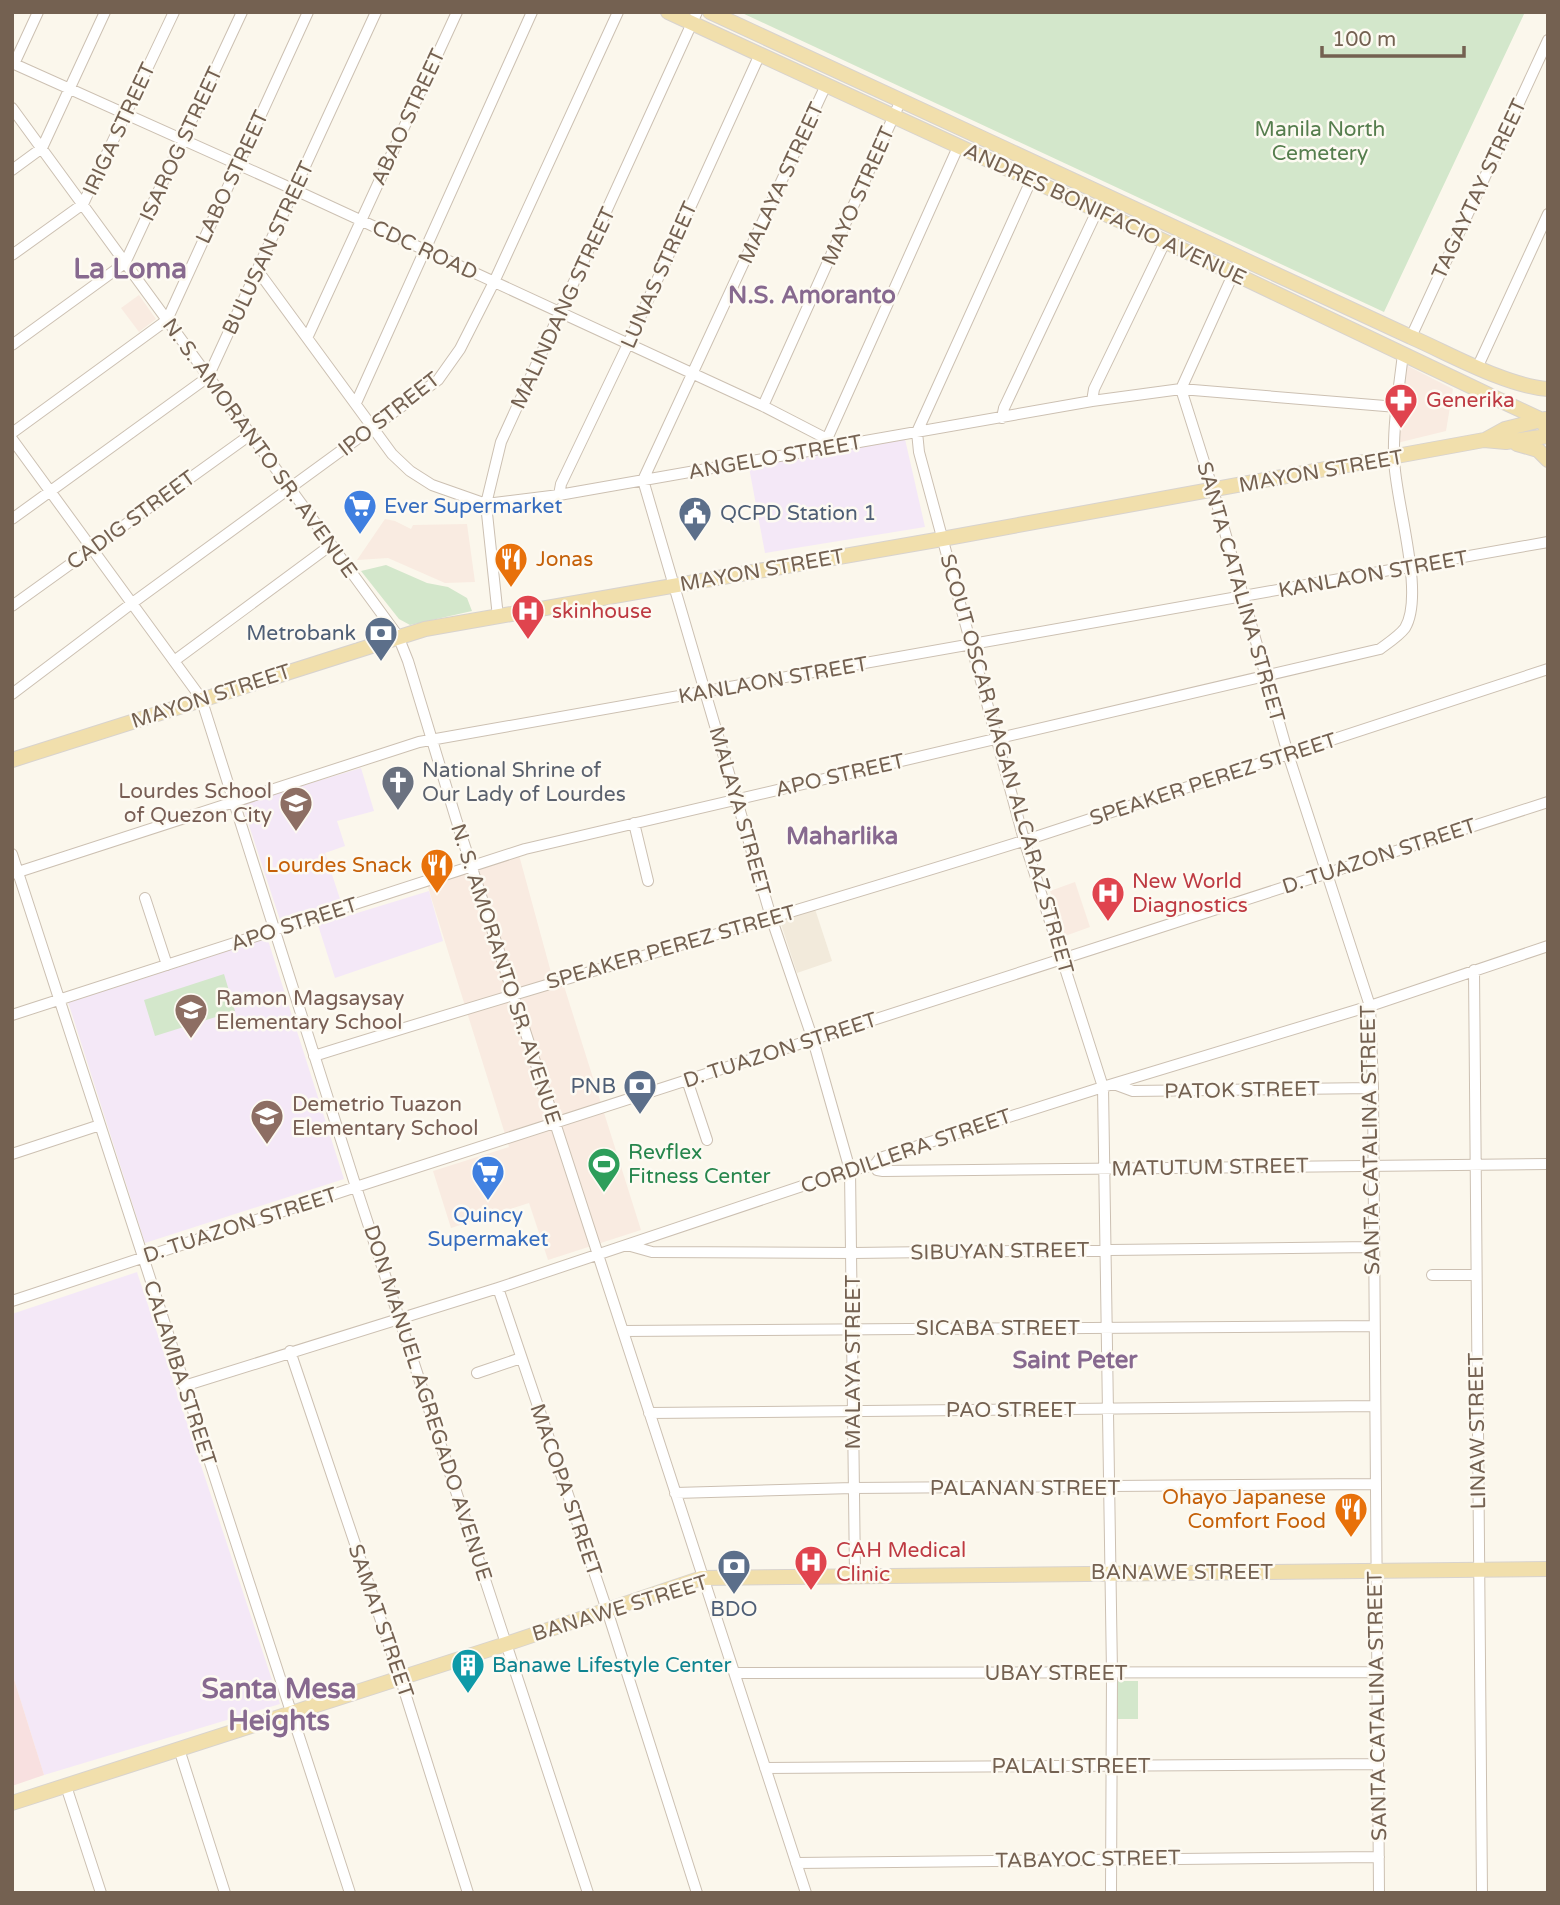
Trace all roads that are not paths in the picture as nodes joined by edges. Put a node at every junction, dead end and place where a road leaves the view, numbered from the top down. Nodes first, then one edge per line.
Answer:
1 (38, 12) edge
2 (105, 12) edge
3 (174, 12) edge
4 (242, 12) edge
5 (308, 12) edge
6 (376, 12) edge
7 (457, 12) edge
8 (533, 12) edge
9 (618, 12) edge
10 (667, 12) edge
11 (710, 12) edge
12 (694, 18) edge
13 (1548, 40) edge
14 (760, 54) junction
15 (13, 63) edge
16 (827, 85) junction
17 (70, 89) junction
18 (901, 100) junction
19 (12, 108) edge
20 (128, 114) junction
21 (893, 117) junction
22 (184, 140) junction
23 (958, 147) junction
24 (42, 148) junction
25 (237, 164) junction
26 (1038, 164) junction
27 (12, 170) edge
28 (1030, 180) junction
29 (295, 190) junction
30 (83, 204) junction
31 (1097, 211) junction
32 (1548, 214) edge
33 (360, 221) junction
34 (1165, 242) junction
35 (426, 251) junction
36 (12, 255) edge
37 (1240, 259) junction
38 (125, 263) junction
39 (258, 271) junction
40 (1233, 273) junction
41 (494, 282) junction
42 (561, 313) junction
43 (167, 320) junction
44 (308, 336) junction
45 (1410, 337) junction
46 (628, 344) junction
47 (12, 345) edge
48 (1403, 354) junction
49 (1478, 366) junction
50 (693, 374) junction
51 (208, 377) junction
52 (1181, 389) junction
53 (1547, 389) edge
54 (1092, 401) junction
55 (356, 403) junction
56 (1510, 405) junction
57 (763, 406) junction
58 (1397, 407) junction
59 (1002, 418) junction
60 (373, 427) junction
61 (1546, 427) edge
62 (917, 432) junction
63 (12, 433) edge
64 (250, 435) junction
65 (1505, 435) junction
66 (12, 439) edge
67 (830, 442) junction
68 (1394, 458) junction
69 (1548, 460) edge
70 (643, 480) junction
71 (290, 489) junction
72 (1213, 490) junction
73 (51, 491) junction
74 (559, 495) junction
75 (486, 505) junction
76 (12, 519) edge
77 (942, 539) junction
78 (1548, 542) edge
79 (331, 545) junction
80 (91, 548) junction
81 (1410, 567) junction
82 (674, 584) junction
83 (1243, 597) junction
84 (131, 604) junction
85 (12, 606) edge
86 (498, 617) junction
87 (398, 636) junction
88 (970, 645) junction
89 (174, 661) junction
90 (1548, 669) edge
91 (1265, 675) junction
92 (706, 692) junction
93 (12, 694) edge
94 (201, 698) junction
95 (996, 738) junction
96 (431, 739) junction
97 (1288, 754) junction
98 (12, 760) edge
99 (736, 800) junction
100 (233, 801) junction
101 (1548, 802) edge
102 (634, 823) junction
103 (1024, 840) junction
104 (12, 854) edge
105 (471, 865) junction
106 (1326, 872) junction
107 (15, 873) edge
108 (648, 881) dead end
109 (145, 898) dead end
110 (771, 917) junction
111 (275, 929) junction
112 (1548, 946) edge
113 (1062, 960) junction
114 (167, 965) junction
115 (1474, 970) junction
116 (512, 994) junction
117 (59, 1000) junction
118 (1370, 1006) junction
119 (12, 1015) edge
120 (813, 1040) junction
121 (314, 1056) junction
122 (687, 1080) junction
123 (1108, 1085) junction
124 (1373, 1088) junction
125 (555, 1123) junction
126 (100, 1125) junction
127 (707, 1140) dead end
128 (12, 1154) edge
129 (1474, 1164) junction
130 (1548, 1164) edge
131 (875, 1165) junction
132 (1372, 1166) junction
133 (1105, 1168) junction
134 (850, 1170) junction
135 (356, 1187) junction
136 (627, 1245) junction
137 (1373, 1247) junction
138 (1107, 1249) junction
139 (853, 1253) junction
140 (597, 1254) junction
141 (142, 1257) junction
142 (1432, 1275) dead end
143 (1475, 1275) junction
144 (498, 1288) junction
145 (12, 1301) edge
146 (400, 1317) junction
147 (1374, 1326) junction
148 (1107, 1328) junction
149 (852, 1329) junction
150 (623, 1331) junction
151 (290, 1351) junction
152 (521, 1358) junction
153 (477, 1373) dead end
154 (184, 1386) junction
155 (1374, 1406) junction
156 (1107, 1409) junction
157 (853, 1411) junction
158 (649, 1413) junction
159 (1375, 1484) junction
160 (1109, 1487) junction
161 (853, 1488) junction
162 (675, 1493) junction
163 (1479, 1569) junction
164 (1548, 1569) edge
165 (1376, 1571) junction
166 (1110, 1572) junction
167 (855, 1575) junction
168 (702, 1578) junction
169 (607, 1610) junction
170 (506, 1644) junction
171 (1377, 1672) junction
172 (735, 1673) junction
173 (1112, 1673) junction
174 (400, 1677) junction
175 (292, 1713) junction
176 (179, 1749) junction
177 (1378, 1763) junction
178 (1112, 1765) junction
179 (765, 1768) junction
180 (66, 1786) junction
181 (12, 1803) edge
182 (1379, 1857) junction
183 (1111, 1859) junction
184 (796, 1863) junction
185 (101, 1893) edge
186 (225, 1893) edge
187 (350, 1893) edge
188 (468, 1893) edge
189 (589, 1893) edge
190 (697, 1893) edge
191 (806, 1893) edge
192 (1111, 1893) edge
193 (1379, 1893) edge
194 (1482, 1893) edge

1 - 15 street
2 - 17 street
3 - 20 street, IRIGA STREET
4 - 22 street, ISAROG STREET
5 - 25 street, LABO STREET
6 - 29 street, BULUSAN STREET
7 - 33 street, ABAO STREET
8 - 35 street
9 - 41 street, IPO STREET
10 - 12 main road, ANDRES BONIFACIO AVENUE
11 - 18 main road, ANDRES BONIFACIO AVENUE
12 - 14 main road, ANDRES BONIFACIO AVENUE
12 - 42 street, MALINDANG STREET
13 - 45 street, TAGAYTAY STREET
14 - 16 main road, ANDRES BONIFACIO AVENUE
14 - 46 street, LUNAS STREET
15 - 17 street, CDC ROAD
16 - 21 main road, ANDRES BONIFACIO AVENUE
16 - 50 street, MALAYA STREET
17 - 20 street, CDC ROAD
17 - 24 street
18 - 21 street, MAYO STREET
18 - 26 main road, ANDRES BONIFACIO AVENUE
19 - 24 street, N. S. AMORANTO SR. AVENUE
20 - 22 street, CDC ROAD
20 - 30 street, IRIGA STREET
21 - 23 main road, ANDRES BONIFACIO AVENUE
21 - 57 street, MAYO STREET
22 - 25 street, CDC ROAD
22 - 38 street, ISAROG STREET
23 - 28 main road, ANDRES BONIFACIO AVENUE
23 - 67 street
24 - 27 street
24 - 30 street, N. S. AMORANTO SR. AVENUE
25 - 29 street, CDC ROAD
25 - 43 street, LABO STREET
26 - 28 street
26 - 37 main road, ANDRES BONIFACIO AVENUE
28 - 31 main road, ANDRES BONIFACIO AVENUE
28 - 62 street
29 - 33 street, CDC ROAD
29 - 39 street, BULUSAN STREET
30 - 36 street, IRIGA STREET
30 - 38 street, N. S. AMORANTO SR. AVENUE
31 - 34 main road, ANDRES BONIFACIO AVENUE
31 - 59 street
32 - 49 street
33 - 35 street, CDC ROAD
33 - 44 street, ABAO STREET
34 - 40 main road, ANDRES BONIFACIO AVENUE
34 - 54 street
35 - 41 street, CDC ROAD
35 - 55 street
37 - 40 street
37 - 45 main road, ANDRES BONIFACIO AVENUE
38 - 43 street, N. S. AMORANTO SR. AVENUE
38 - 47 street, ISAROG STREET
39 - 44 street, ANGELO STREET
39 - 51 street, BULUSAN STREET
40 - 48 main road, ANDRES BONIFACIO AVENUE
40 - 52 street
41 - 42 street, CDC ROAD
41 - 60 street, IPO STREET
42 - 46 street, CDC ROAD
42 - 75 street, MALINDANG STREET
43 - 51 street, N. S. AMORANTO SR. AVENUE
43 - 63 street, LABO STREET
44 - 55 street, ANGELO STREET
45 - 49 main road, ANDRES BONIFACIO AVENUE
46 - 50 street, CDC ROAD
46 - 74 street, LUNAS STREET
48 - 56 main road, ANDRES BONIFACIO AVENUE
48 - 58 street, APO STREET
49 - 53 main road, ANDRES BONIFACIO AVENUE
50 - 57 street, CDC ROAD
50 - 70 street, MALAYA STREET
51 - 64 street, N. S. AMORANTO SR. AVENUE
51 - 73 street, BULUSAN STREET
52 - 54 street, ANGELO STREET
52 - 58 street, ANGELO STREET
52 - 72 street, SANTA CATALINA STREET
54 - 59 street, ANGELO STREET
55 - 60 street, ANGELO STREET
56 - 61 main road, ANDRES BONIFACIO AVENUE
56 - 65 main road
57 - 67 street, CDC ROAD
58 - 68 street, APO STREET
59 - 62 street, ANGELO STREET
60 - 71 street, IPO STREET
60 - 75 street, ANGELO STREET
61 - 65 main road, MAYON STREET
62 - 67 street, ANGELO STREET
62 - 77 street, SCOUT OSCAR MAGAN ALCARAZ STREET
64 - 71 street, N. S. AMORANTO SR. AVENUE
64 - 80 street, CADIG STREET
65 - 68 main road, MAYON STREET
65 - 69 main road
66 - 73 street, DON MANUEL AGREGADO AVENUE
67 - 70 street, ANGELO STREET
68 - 72 main road, MAYON STREET
68 - 81 street, APO STREET
70 - 74 street, ANGELO STREET
70 - 82 street, MALAYA STREET
71 - 79 street, N. S. AMORANTO SR. AVENUE
71 - 84 street, IPO STREET
72 - 77 main road, MAYON STREET
72 - 83 street, SANTA CATALINA STREET
73 - 76 street, BULUSAN STREET
73 - 80 street, DON MANUEL AGREGADO AVENUE
74 - 75 street, ANGELO STREET
75 - 86 street, MALINDANG STREET
77 - 82 main road, MAYON STREET
77 - 88 street, SCOUT OSCAR MAGAN ALCARAZ STREET
78 - 81 street, KANLAON STREET
79 - 87 street, N. S. AMORANTO SR. AVENUE
79 - 89 street
80 - 84 street, DON MANUEL AGREGADO AVENUE
80 - 85 street, CADIG STREET
81 - 83 street, KANLAON STREET
81 - 91 street, APO STREET
82 - 86 main road, MAYON STREET
82 - 92 street, MALAYA STREET
83 - 88 street, KANLAON STREET
83 - 91 street, SANTA CATALINA STREET
84 - 89 street, DON MANUEL AGREGADO AVENUE
84 - 93 street, IPO STREET
86 - 87 main road, MAYON STREET
87 - 94 main road, MAYON STREET
87 - 96 street, N. S. AMORANTO SR. AVENUE
88 - 92 street, KANLAON STREET
88 - 95 street, SCOUT OSCAR MAGAN ALCARAZ STREET
89 - 94 street, DON MANUEL AGREGADO AVENUE
90 - 97 street, SPEAKER PEREZ STREET
91 - 95 street, APO STREET
91 - 97 street, SANTA CATALINA STREET
92 - 96 street, KANLAON STREET
92 - 99 street, MALAYA STREET
94 - 98 main road, MAYON STREET
94 - 100 street, DON MANUEL AGREGADO AVENUE
95 - 99 street, APO STREET
95 - 103 street, SCOUT OSCAR MAGAN ALCARAZ STREET
96 - 100 street, KANLAON STREET
96 - 105 street, N. S. AMORANTO SR. AVENUE
97 - 103 street, SPEAKER PEREZ STREET
97 - 106 street, SANTA CATALINA STREET
99 - 102 street, APO STREET
99 - 110 street, MALAYA STREET
100 - 107 street, KANLAON STREET
100 - 111 street, DON MANUEL AGREGADO AVENUE
101 - 106 street, D. TUAZON STREET
102 - 105 street, APO STREET
102 - 108 street
103 - 110 street, SPEAKER PEREZ STREET
103 - 113 street, SCOUT OSCAR MAGAN ALCARAZ STREET
104 - 107 street, CALAMBA STREET
105 - 111 street, APO STREET
105 - 116 street, N. S. AMORANTO SR. AVENUE
106 - 113 street, D. TUAZON STREET
106 - 118 street, SANTA CATALINA STREET
107 - 117 street, CALAMBA STREET
109 - 114 street
110 - 116 street, SPEAKER PEREZ STREET
110 - 120 street, MALAYA STREET
111 - 114 street, APO STREET
111 - 121 street, DON MANUEL AGREGADO AVENUE
112 - 115 street, CORDILLERA STREET
113 - 120 street, D. TUAZON STREET
113 - 123 street, SCOUT OSCAR MAGAN ALCARAZ STREET
114 - 117 street, APO STREET
115 - 118 street, CORDILLERA STREET
115 - 129 street, LINAW STREET
116 - 121 street, SPEAKER PEREZ STREET
116 - 125 street, N. S. AMORANTO SR. AVENUE
117 - 119 street, APO STREET
117 - 126 street, CALAMBA STREET
118 - 123 street, CORDILLERA STREET
118 - 124 street, SANTA CATALINA STREET
120 - 122 street, D. TUAZON STREET
120 - 134 street, MALAYA STREET
121 - 135 street, DON MANUEL AGREGADO AVENUE
122 - 125 street, D. TUAZON STREET
122 - 127 street
123 - 124 street, PATOK STREET
123 - 131 street, CORDILLERA STREET
123 - 133 street, SCOUT OSCAR MAGAN ALCARAZ STREET
124 - 132 street, SANTA CATALINA STREET
125 - 135 street, D. TUAZON STREET
125 - 140 street, N. S. AMORANTO SR. AVENUE
126 - 128 street
126 - 141 street, CALAMBA STREET
129 - 130 street, MATUTUM STREET
129 - 132 street, MATUTUM STREET
129 - 143 street, LINAW STREET
131 - 133 street, MATUTUM STREET
131 - 134 street, CORDILLERA STREET
132 - 133 street, MATUTUM STREET
132 - 137 street, SANTA CATALINA STREET
133 - 138 street, SCOUT OSCAR MAGAN ALCARAZ STREET
134 - 136 street, CORDILLERA STREET
134 - 139 street, MALAYA STREET
135 - 141 street, D. TUAZON STREET
135 - 146 street, DON MANUEL AGREGADO AVENUE
136 - 139 street, SIBUYAN STREET
136 - 140 street, CORDILLERA STREET
137 - 138 street, SIBUYAN STREET
137 - 147 street, SANTA CATALINA STREET
138 - 139 street, SIBUYAN STREET
138 - 148 street, SCOUT OSCAR MAGAN ALCARAZ STREET
139 - 149 street, MALAYA STREET
140 - 144 street, CORDILLERA STREET
140 - 150 street, N. S. AMORANTO SR. AVENUE
141 - 145 street, D. TUAZON STREET
141 - 154 street, CALAMBA STREET
142 - 143 street
143 - 163 street, LINAW STREET
144 - 146 street, CORDILLERA STREET
144 - 152 street, MACOPA STREET
146 - 151 street, CORDILLERA STREET
146 - 170 street, DON MANUEL AGREGADO AVENUE
147 - 148 street, SICABA STREET
147 - 155 street, SANTA CATALINA STREET
148 - 149 street, SICABA STREET
148 - 156 street, SCOUT OSCAR MAGAN ALCARAZ STREET
149 - 150 street, SICABA STREET
149 - 157 street, MALAYA STREET
150 - 158 street, N. S. AMORANTO SR. AVENUE
151 - 154 street, CORDILLERA STREET
151 - 174 street, SAMAT STREET
152 - 153 street
152 - 169 street, MACOPA STREET
154 - 175 street, CALAMBA STREET
155 - 156 street, PAO STREET
155 - 159 street, SANTA CATALINA STREET
156 - 157 street, PAO STREET
156 - 160 street, SCOUT OSCAR MAGAN ALCARAZ STREET
157 - 158 street, PAO STREET
157 - 161 street, MALAYA STREET
158 - 162 street, N. S. AMORANTO SR. AVENUE
159 - 160 street, PALANAN STREET
159 - 165 street, SANTA CATALINA STREET
160 - 161 street, PALANAN STREET
160 - 166 street, SCOUT OSCAR MAGAN ALCARAZ STREET
161 - 162 street, PALANAN STREET
161 - 167 street, MALAYA STREET
162 - 168 street, N. S. AMORANTO SR. AVENUE
163 - 164 main road, BANAWE STREET
163 - 165 main road, BANAWE STREET
163 - 194 street, LINAW STREET
165 - 166 main road, BANAWE STREET
165 - 171 street, SANTA CATALINA STREET
166 - 167 main road, BANAWE STREET
166 - 173 street, SCOUT OSCAR MAGAN ALCARAZ STREET
167 - 168 main road, BANAWE STREET
168 - 169 main road, BANAWE STREET
168 - 172 street, N. S. AMORANTO SR. AVENUE
169 - 170 main road, BANAWE STREET
169 - 190 street, MACOPA STREET
170 - 174 main road, BANAWE STREET
170 - 189 street, DON MANUEL AGREGADO AVENUE
171 - 173 street, UBAY STREET
171 - 177 street, SANTA CATALINA STREET
172 - 173 street, UBAY STREET
172 - 179 street, N. S. AMORANTO SR. AVENUE
173 - 178 street, SCOUT OSCAR MAGAN ALCARAZ STREET
174 - 175 main road, BANAWE STREET
174 - 188 street, SAMAT STREET
175 - 176 main road, BANAWE STREET
175 - 187 street, CALAMBA STREET
176 - 180 main road, BANAWE STREET
176 - 186 street
177 - 178 street, PALALI STREET
177 - 182 street, SANTA CATALINA STREET
178 - 179 street, PALALI STREET
178 - 183 street, SCOUT OSCAR MAGAN ALCARAZ STREET
179 - 184 street, N. S. AMORANTO SR. AVENUE
180 - 181 main road, BANAWE STREET
180 - 185 street
182 - 183 street, TABAYOC STREET
182 - 193 street, SANTA CATALINA STREET
183 - 184 street, TABAYOC STREET
183 - 192 street, SCOUT OSCAR MAGAN ALCARAZ STREET
184 - 191 street, N. S. AMORANTO SR. AVENUE

